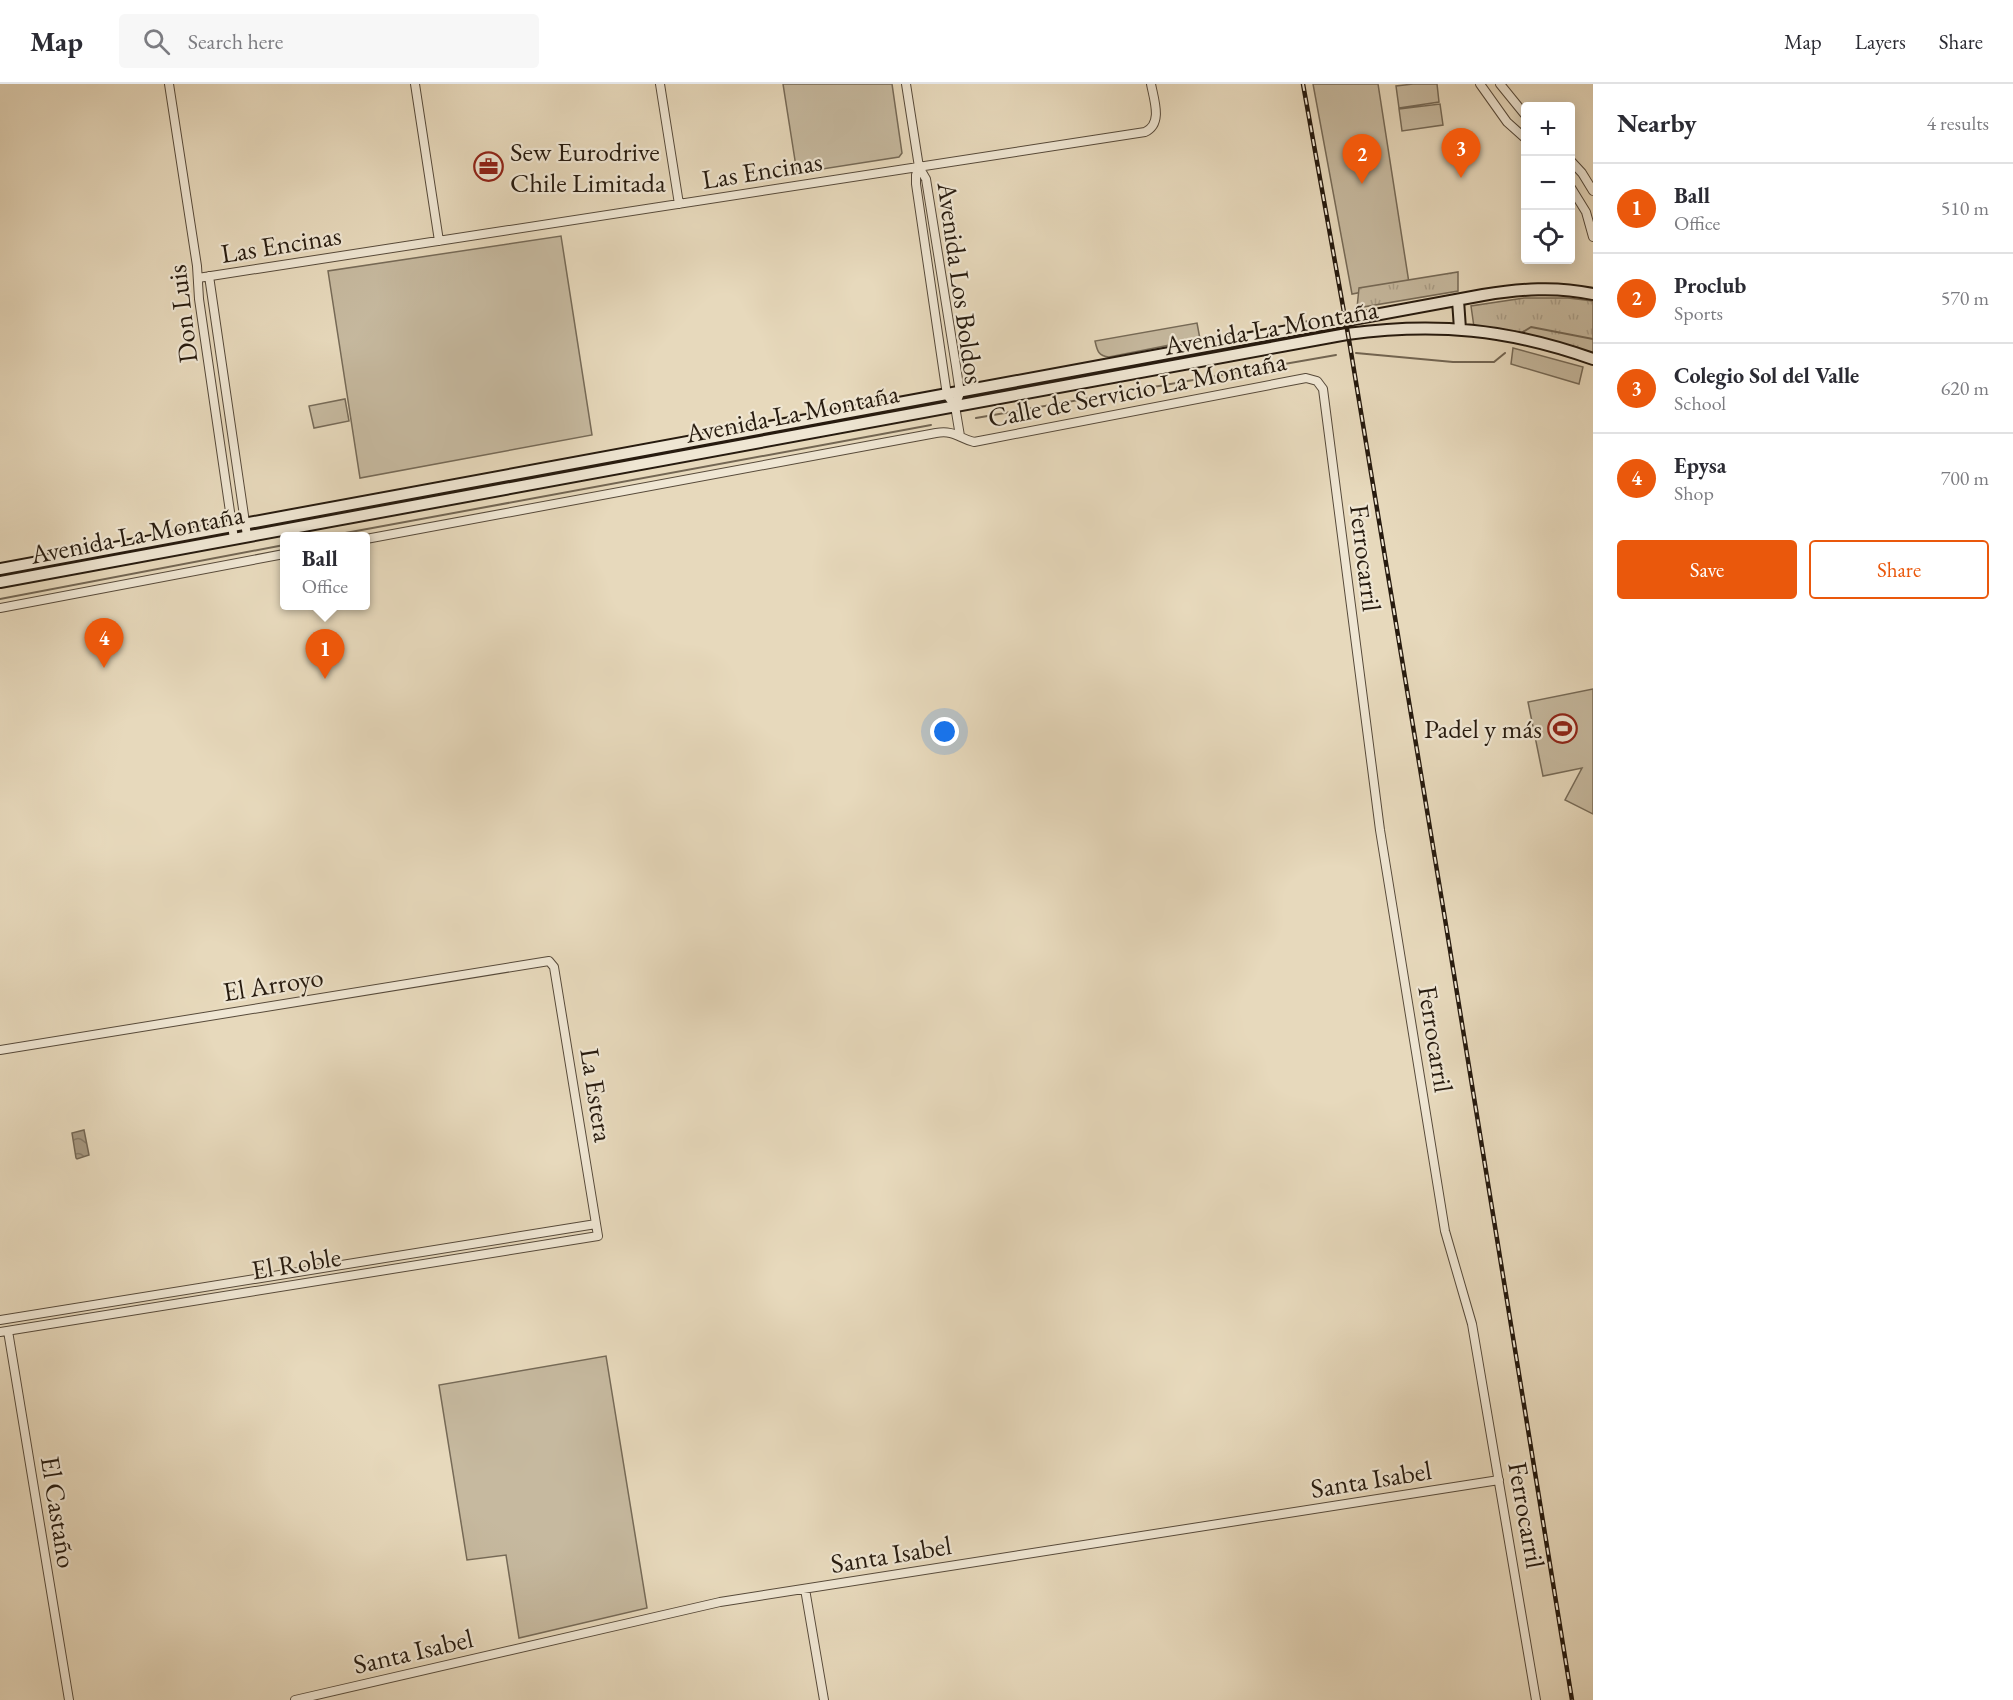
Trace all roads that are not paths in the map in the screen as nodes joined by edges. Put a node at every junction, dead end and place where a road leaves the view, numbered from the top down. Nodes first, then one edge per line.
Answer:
1 (170, 84) edge
2 (415, 84) edge
3 (660, 84) edge
4 (906, 84) edge
5 (1151, 84) edge
6 (1480, 84) edge
7 (1500, 84) edge
8 (1521, 110) edge
9 (1521, 135) edge
10 (919, 167) junction
11 (1575, 167) edge
12 (1593, 191) edge
13 (1575, 193) edge
14 (679, 204) junction
15 (1589, 211) edge
16 (1593, 237) edge
17 (439, 241) junction
18 (209, 276) junction
19 (198, 278) junction
20 (1593, 294) edge
21 (1458, 300) junction
22 (1460, 329) junction
23 (1593, 359) edge
24 (1317, 381) joint
25 (960, 393) junction
26 (947, 395) junction
27 (955, 406) junction
28 (960, 436) junction
29 (246, 524) junction
30 (233, 526) junction
31 (247, 536) junction
32 (165, 538) junction
33 (234, 538) junction
34 (370, 538) edge
35 (167, 551) junction
36 (280, 555) edge
37 (0, 569) edge
38 (0, 582) edge
39 (0, 608) edge
40 (552, 962) joint
41 (0, 1050) edge
42 (596, 1224) junction
43 (598, 1236) joint
44 (137, 1298) junction
45 (139, 1309) junction
46 (0, 1320) edge
47 (4, 1331) edge
48 (1499, 1480) junction
49 (805, 1589) junction
50 (69, 1700) edge
51 (295, 1700) edge
52 (824, 1700) edge
53 (1536, 1700) edge

1 - 19 street, Don Luis
2 - 17 street
3 - 14 street
4 - 10 street, Avenida Los Boldos
5 - 10 street, Las Encinas
6 - 9 street
7 - 8 street
10 - 14 street, Las Encinas
10 - 25 street, Avenida Los Boldos
10 - 26 street, Avenida Los Boldos
11 - 12 street
13 - 15 street
14 - 17 street, Las Encinas
15 - 16 street
17 - 18 street, Las Encinas
18 - 19 street, Las Encinas
18 - 29 street
19 - 30 street, Don Luis
20 - 21 main road, Avenida La Montaña
21 - 22 main road
21 - 25 main road, Avenida La Montaña
22 - 23 main road, Avenida La Montaña
22 - 27 main road, Avenida La Montaña
24 - 28 street, Calle de Servicio La Montaña
24 - 48 street, Ferrocarril
25 - 26 main road, Avenida La Montaña
25 - 27 street, Avenida Los Boldos
26 - 27 street, Avenida Los Boldos
26 - 29 main road, Avenida La Montaña
27 - 28 street, Avenida Los Boldos
27 - 31 main road, Avenida La Montaña
28 - 34 street, Calle de Servicio La Montaña
29 - 30 main road, Avenida La Montaña
29 - 31 street
30 - 32 main road, Avenida La Montaña
30 - 33 street, Don Luis
31 - 33 main road, Avenida La Montaña
32 - 35 main road
32 - 37 main road, Avenida La Montaña
33 - 35 main road, Avenida La Montaña
35 - 38 main road, Avenida La Montaña
36 - 39 street
40 - 41 street, El Arroyo
40 - 42 street, La Estera
42 - 43 street, La Estera
42 - 44 street, El Roble
43 - 45 street, El Roble
44 - 45 street
44 - 46 street, El Roble
45 - 47 street, El Roble
47 - 50 street, El Castaño
48 - 49 street, Santa Isabel
48 - 53 street, Ferrocarril
49 - 51 street, Santa Isabel
49 - 52 street

